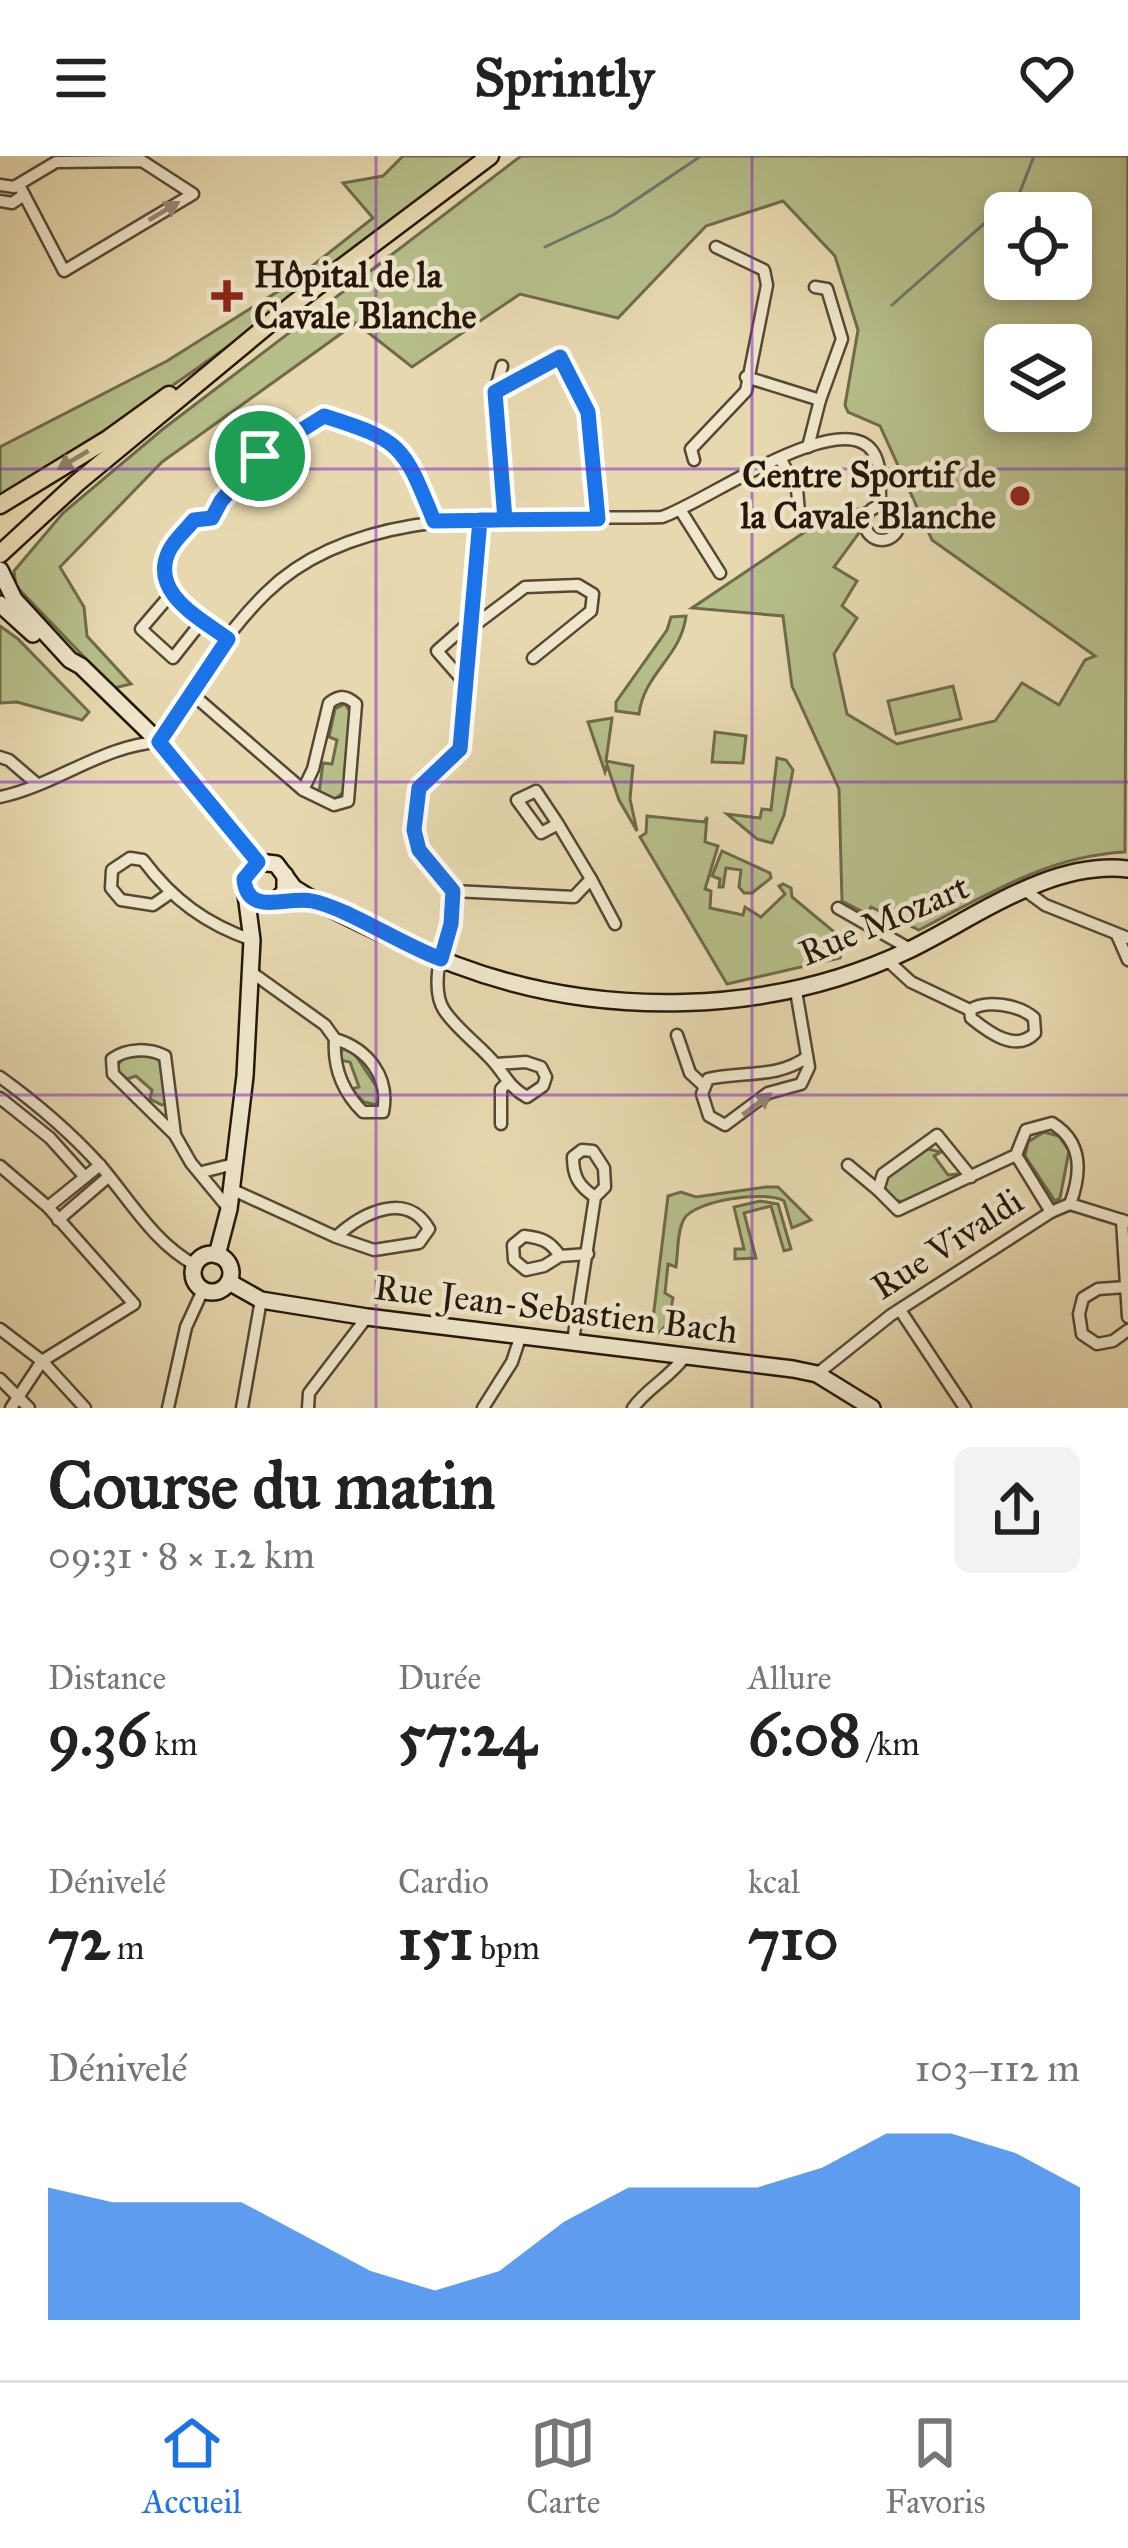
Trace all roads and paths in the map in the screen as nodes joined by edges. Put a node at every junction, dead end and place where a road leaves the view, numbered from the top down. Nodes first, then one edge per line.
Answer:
1 (490, 156) edge
2 (56, 159) edge
3 (0, 185) edge
4 (21, 190) junction
5 (0, 201) edge
6 (716, 247) dead end
7 (815, 287) dead end
8 (273, 322) junction
9 (502, 366) dead end
10 (746, 377) junction
11 (495, 392) junction
12 (820, 400) junction
13 (808, 447) junction
14 (780, 458) junction
15 (694, 460) dead end
16 (0, 505) edge
17 (880, 506) dead end
18 (682, 511) junction
19 (799, 512) dead end
20 (598, 519) junction
21 (480, 520) junction
22 (505, 520) junction
23 (434, 521) junction
24 (0, 554) edge
25 (0, 570) edge
26 (720, 573) dead end
27 (171, 594) junction
28 (0, 604) edge
29 (202, 620) junction
30 (471, 625) junction
31 (228, 639) junction
32 (533, 658) dead end
33 (465, 683) junction
34 (191, 693) junction
35 (152, 742) junction
36 (0, 758) edge
37 (37, 784) junction
38 (303, 790) junction
39 (0, 797) edge
40 (558, 824) dead end
41 (252, 867) junction
42 (1128, 868) edge
43 (285, 874) junction
44 (591, 879) junction
45 (453, 891) junction
46 (1026, 891) junction
47 (246, 893) junction
48 (169, 894) junction
49 (274, 901) junction
50 (315, 902) junction
51 (838, 908) dead end
52 (615, 924) dead end
53 (1122, 937) edge
54 (252, 940) junction
55 (910, 950) junction
56 (441, 959) junction
57 (887, 960) junction
58 (1128, 961) edge
59 (251, 972) junction
60 (796, 991) junction
61 (970, 1010) junction
62 (676, 1036) dead end
63 (335, 1039) junction
64 (807, 1057) junction
65 (496, 1064) junction
66 (0, 1077) edge
67 (506, 1082) junction
68 (703, 1084) junction
69 (0, 1098) edge
70 (501, 1124) dead end
71 (175, 1135) junction
72 (1016, 1155) junction
73 (234, 1164) junction
74 (100, 1165) junction
75 (848, 1165) dead end
76 (5, 1169) edge
77 (202, 1172) junction
78 (108, 1177) junction
79 (971, 1177) junction
80 (85, 1178) junction
81 (0, 1186) edge
82 (231, 1189) junction
83 (878, 1190) junction
84 (595, 1197) dead end
85 (1070, 1204) junction
86 (48, 1207) junction
87 (229, 1209) junction
88 (1052, 1212) junction
89 (58, 1220) junction
90 (1125, 1221) edge
91 (336, 1237) junction
92 (587, 1254) junction
93 (218, 1256) junction
94 (560, 1256) dead end
95 (195, 1265) junction
96 (229, 1282) junction
97 (1126, 1287) edge
98 (202, 1290) junction
99 (261, 1300) junction
100 (900, 1310) junction
101 (367, 1317) junction
102 (1128, 1317) edge
103 (0, 1329) edge
104 (1128, 1330) edge
105 (521, 1335) junction
106 (573, 1341) junction
107 (688, 1354) junction
108 (42, 1361) junction
109 (818, 1374) junction
110 (0, 1379) edge
111 (15, 1402) edge
112 (29, 1408) edge
113 (85, 1408) edge
114 (168, 1408) edge
115 (242, 1408) edge
116 (308, 1408) edge
117 (483, 1408) edge
118 (633, 1408) edge
119 (872, 1408) edge
120 (965, 1408) edge

1 - 8 main road
2 - 4 street
4 -> 2 street
3 - 4 street
4 - 5 street
6 - 10 street
7 - 12 street
8 -> 16 main road
8 - 24 main road
9 - 11 street
10 - 12 street
10 - 15 street
11 - 20 street
11 - 22 street
12 - 13 street
13 - 14 street
13 - 17 street
14 - 18 street
14 - 19 street
18 - 20 street
18 - 26 street
20 - 22 street
21 - 22 street
21 - 23 street
21 - 30 street
23 - 27 street
23 - 31 street
25 - 35 street
27 - 29 street
27 - 29 street
28 - 35 street
29 - 31 street
30 - 32 street
30 - 33 street
30 - 33 street
31 - 34 street
33 - 45 street
34 - 35 street
34 - 38 street
35 - 37 street
35 - 41 street
36 - 37 street
37 - 39 street
38 - 38 street
40 - 44 street
41 - 43 street
41 - 47 street
42 - 46 street, Rue Mozart
43 - 49 street
43 - 50 street, Rue Mozart
44 - 45 street
44 - 52 street
45 - 56 street
46 - 53 street
46 - 55 street, Rue Mozart
47 - 49 street
47 - 54 street
48 - 48 street
48 - 54 street
49 - 50 street, Rue Mozart
49 - 54 street
50 - 56 street, Rue Mozart
51 - 55 street
53 - 58 street
54 - 59 street
55 - 57 street, Rue Mozart
56 - 60 street, Rue Mozart
56 - 65 street
57 - 60 street, Rue Mozart
57 - 61 street
59 - 63 street
59 - 73 street
60 - 64 street
61 - 61 street
62 - 68 street
63 - 63 street
64 - 68 street
68 -> 64 street
65 - 67 street
65 - 67 street
66 - 74 street
67 - 70 street
69 - 80 street
71 - 71 street
71 - 77 street
72 - 79 street
72 - 85 street
72 - 88 street
73 - 77 street
73 - 82 street
74 - 78 street
74 - 80 street
75 - 83 street
76 - 81 street
76 - 86 street
77 - 87 street
78 - 89 street
78 - 95 street
79 - 83 street
79 - 83 street
80 - 86 street
82 - 87 street
82 - 91 street
84 - 92 street
85 - 88 street, Rue Vivaldi
85 - 90 street, Rue Vivaldi
86 - 89 street
87 - 93 street
88 - 100 street, Rue Vivaldi
89 - 108 street
90 - 97 street
91 - 91 street
92 - 94 street
92 - 106 street
93 - 95 street
93 - 96 street
95 - 98 street
96 - 98 street
96 - 99 street, Rue Jean-Sebastien Bach
97 - 102 street
97 - 104 street
98 - 114 street
99 - 101 street, Rue Jean-Sebastien Bach
99 - 115 street
100 - 109 street, Rue Vivaldi
100 - 120 street
101 - 105 street, Rue Jean-Sebastien Bach
101 - 116 street
103 - 108 street
105 - 106 street, Rue Jean-Sebastien Bach
105 - 117 street
106 - 107 street, Rue Jean-Sebastien Bach
107 - 109 street, Rue Jean-Sebastien Bach
107 - 118 street
108 - 111 street
108 - 113 street
109 - 119 street, Rue Jean-Sebastien Bach
110 - 111 street
111 - 112 street

